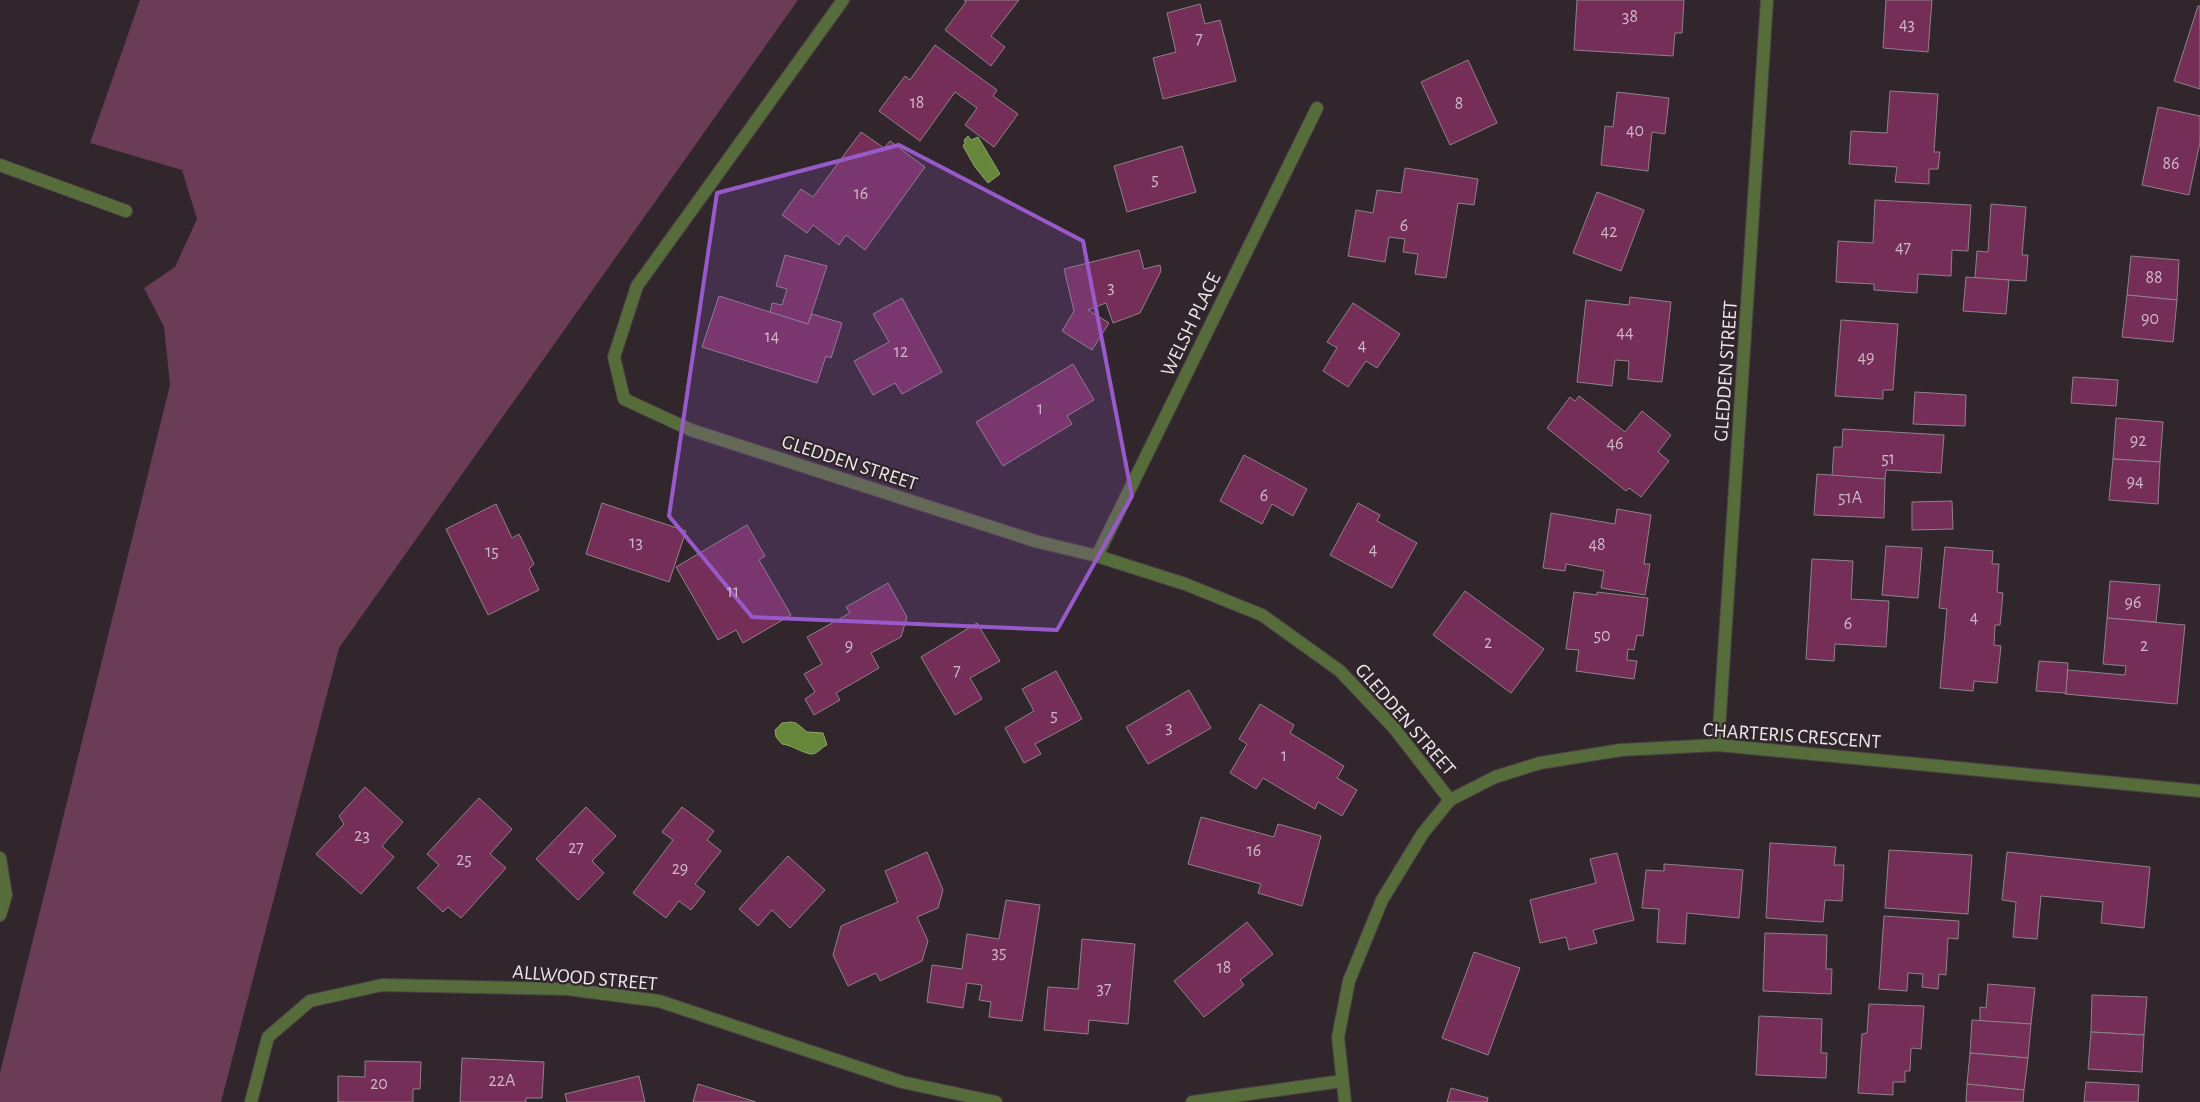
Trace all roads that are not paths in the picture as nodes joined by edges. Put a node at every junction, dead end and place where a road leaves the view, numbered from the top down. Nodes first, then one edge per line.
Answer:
1 (843, 0) edge
2 (1767, 0) edge
3 (1317, 108) dead end
4 (0, 165) edge
5 (126, 211) dead end
6 (1097, 556) junction
7 (1718, 745) junction
8 (2200, 791) edge
9 (1450, 800) junction
10 (0, 858) edge
11 (0, 915) edge
12 (1342, 1082) junction
13 (251, 1102) edge
14 (996, 1102) edge
15 (1192, 1102) edge
16 (1345, 1102) edge

1 - 6 street, GLEDDEN STREET
2 - 7 street, GLEDDEN STREET
3 - 6 street, WELSH PLACE
4 - 5 street
6 - 9 street, GLEDDEN STREET
7 - 8 street, CHARTERIS CRESCENT
7 - 9 street, CHARTERIS CRESCENT
9 - 12 street, CHARTERIS CRESCENT
10 - 11 street
12 - 15 street
12 - 16 street, CHARTERIS CRESCENT
13 - 14 street, ALLWOOD STREET

